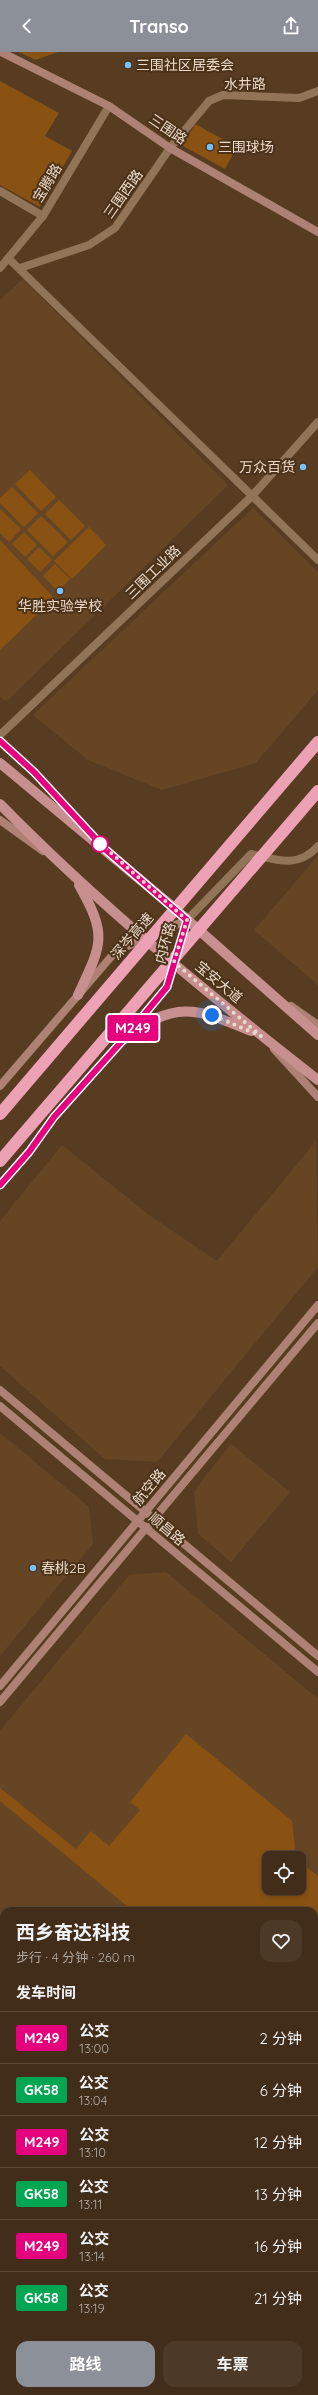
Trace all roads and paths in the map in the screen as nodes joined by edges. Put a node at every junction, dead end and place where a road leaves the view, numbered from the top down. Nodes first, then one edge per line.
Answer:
1 (1, 52) edge
2 (318, 92) edge
3 (109, 106) junction
4 (170, 148) junction
5 (0, 191) edge
6 (43, 216) junction
7 (318, 232) edge
8 (9, 259) junction
9 (0, 268) edge
10 (20, 268) junction
11 (318, 422) edge
12 (252, 496) junction
13 (318, 560) edge
14 (0, 735) edge
15 (0, 741) edge
16 (318, 742) edge
17 (0, 764) edge
18 (318, 791) edge
19 (0, 804) edge
20 (0, 820) edge
21 (318, 846) edge
22 (106, 850) junction
23 (56, 861) junction
24 (75, 878) junction
25 (187, 920) junction
26 (146, 938) junction
27 (174, 962) junction
28 (78, 995) junction
29 (274, 995) junction
30 (318, 1025) edge
31 (318, 1035) edge
32 (261, 1036) junction
33 (123, 1040) junction
34 (318, 1080) edge
35 (0, 1086) edge
36 (318, 1097) edge
37 (0, 1114) edge
38 (0, 1160) edge
39 (0, 1185) edge
40 (318, 1305) edge
41 (318, 1323) edge
42 (0, 1390) edge
43 (0, 1406) edge
44 (145, 1512) junction
45 (154, 1519) junction
46 (137, 1521) junction
47 (146, 1528) junction
48 (318, 1656) edge
49 (318, 1672) edge
50 (0, 1686) edge
51 (0, 1702) edge

1 - 3 street, 三围路
2 - 4 street, 水井路
3 - 4 street, 三围路
3 - 6 street, 宝腾路
4 - 7 street, 三围路
4 - 10 street, 三围西路
5 - 6 street
6 - 8 street, 宝腾路
8 - 9 street, 宝腾路
8 - 10 street
10 - 12 street
11 - 12 street, 三围工业路
12 - 13 street
12 - 14 street, 三围工业路
15 - 22 street
16 - 37 highway, 深岑高速
17 - 22 main road, 宝安大道
18 - 38 highway
19 - 23 main road, 宝安大道
20 - 23 street
21 - 25 street
22 - 25 main road, 宝安大道
23 - 24 main road, 宝安大道
24 - 26 main road, 宝安大道
24 - 28 main road
25 - 26 street, 内环路
25 - 27 street, 内环路
25 - 29 main road, 宝安大道
26 - 27 main road, 宝安大道
26 - 28 street, 内环路
27 - 32 main road, 宝安大道
27 - 33 street, 内环路
28 - 35 street, 内环路
29 - 30 street
29 - 31 main road, 宝安大道
32 - 33 main road
32 - 34 main road, 宝安大道
32 - 36 street
33 - 39 street, 内环路
40 - 44 street, 航空路
41 - 45 street, 航空路
42 - 44 street, 顺昌路
43 - 46 street, 顺昌路
44 - 45 street, 顺昌路
44 - 46 street, 航空路
45 - 47 street, 航空路
45 - 48 street, 顺昌路
46 - 47 street, 顺昌路
46 - 50 street, 航空路
47 - 49 street, 顺昌路
47 - 51 street, 航空路

